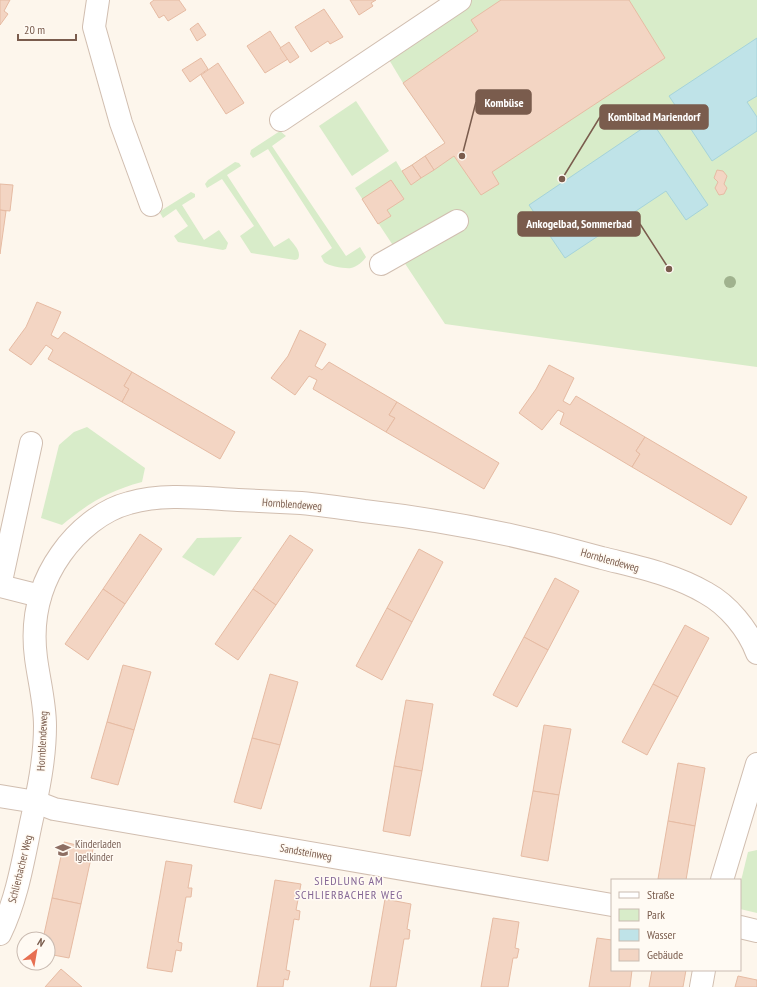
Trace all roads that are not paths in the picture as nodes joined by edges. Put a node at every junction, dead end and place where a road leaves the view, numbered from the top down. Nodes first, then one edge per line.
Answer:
1 (98, 0) edge
2 (460, 0) edge
3 (281, 120) dead end
4 (151, 206) dead end
5 (457, 221) dead end
6 (381, 264) dead end
7 (31, 443) dead end
8 (0, 586) edge
9 (40, 596) junction
10 (757, 653) edge
11 (757, 764) edge
12 (0, 796) edge
13 (36, 802) junction
14 (722, 879) edge
15 (611, 905) edge
16 (741, 927) edge
17 (757, 931) edge
18 (0, 934) edge
19 (704, 971) edge
20 (701, 987) edge

1 - 4 street
2 - 3 street
5 - 6 street
7 - 8 street
8 - 9 street
9 - 10 street, Hornblendeweg
9 - 13 street, Hornblendeweg
11 - 14 street
12 - 13 street, Sandsteinweg
13 - 15 street, Sandsteinweg
13 - 18 street, Schlierbacher Weg
16 - 17 street
19 - 20 street

